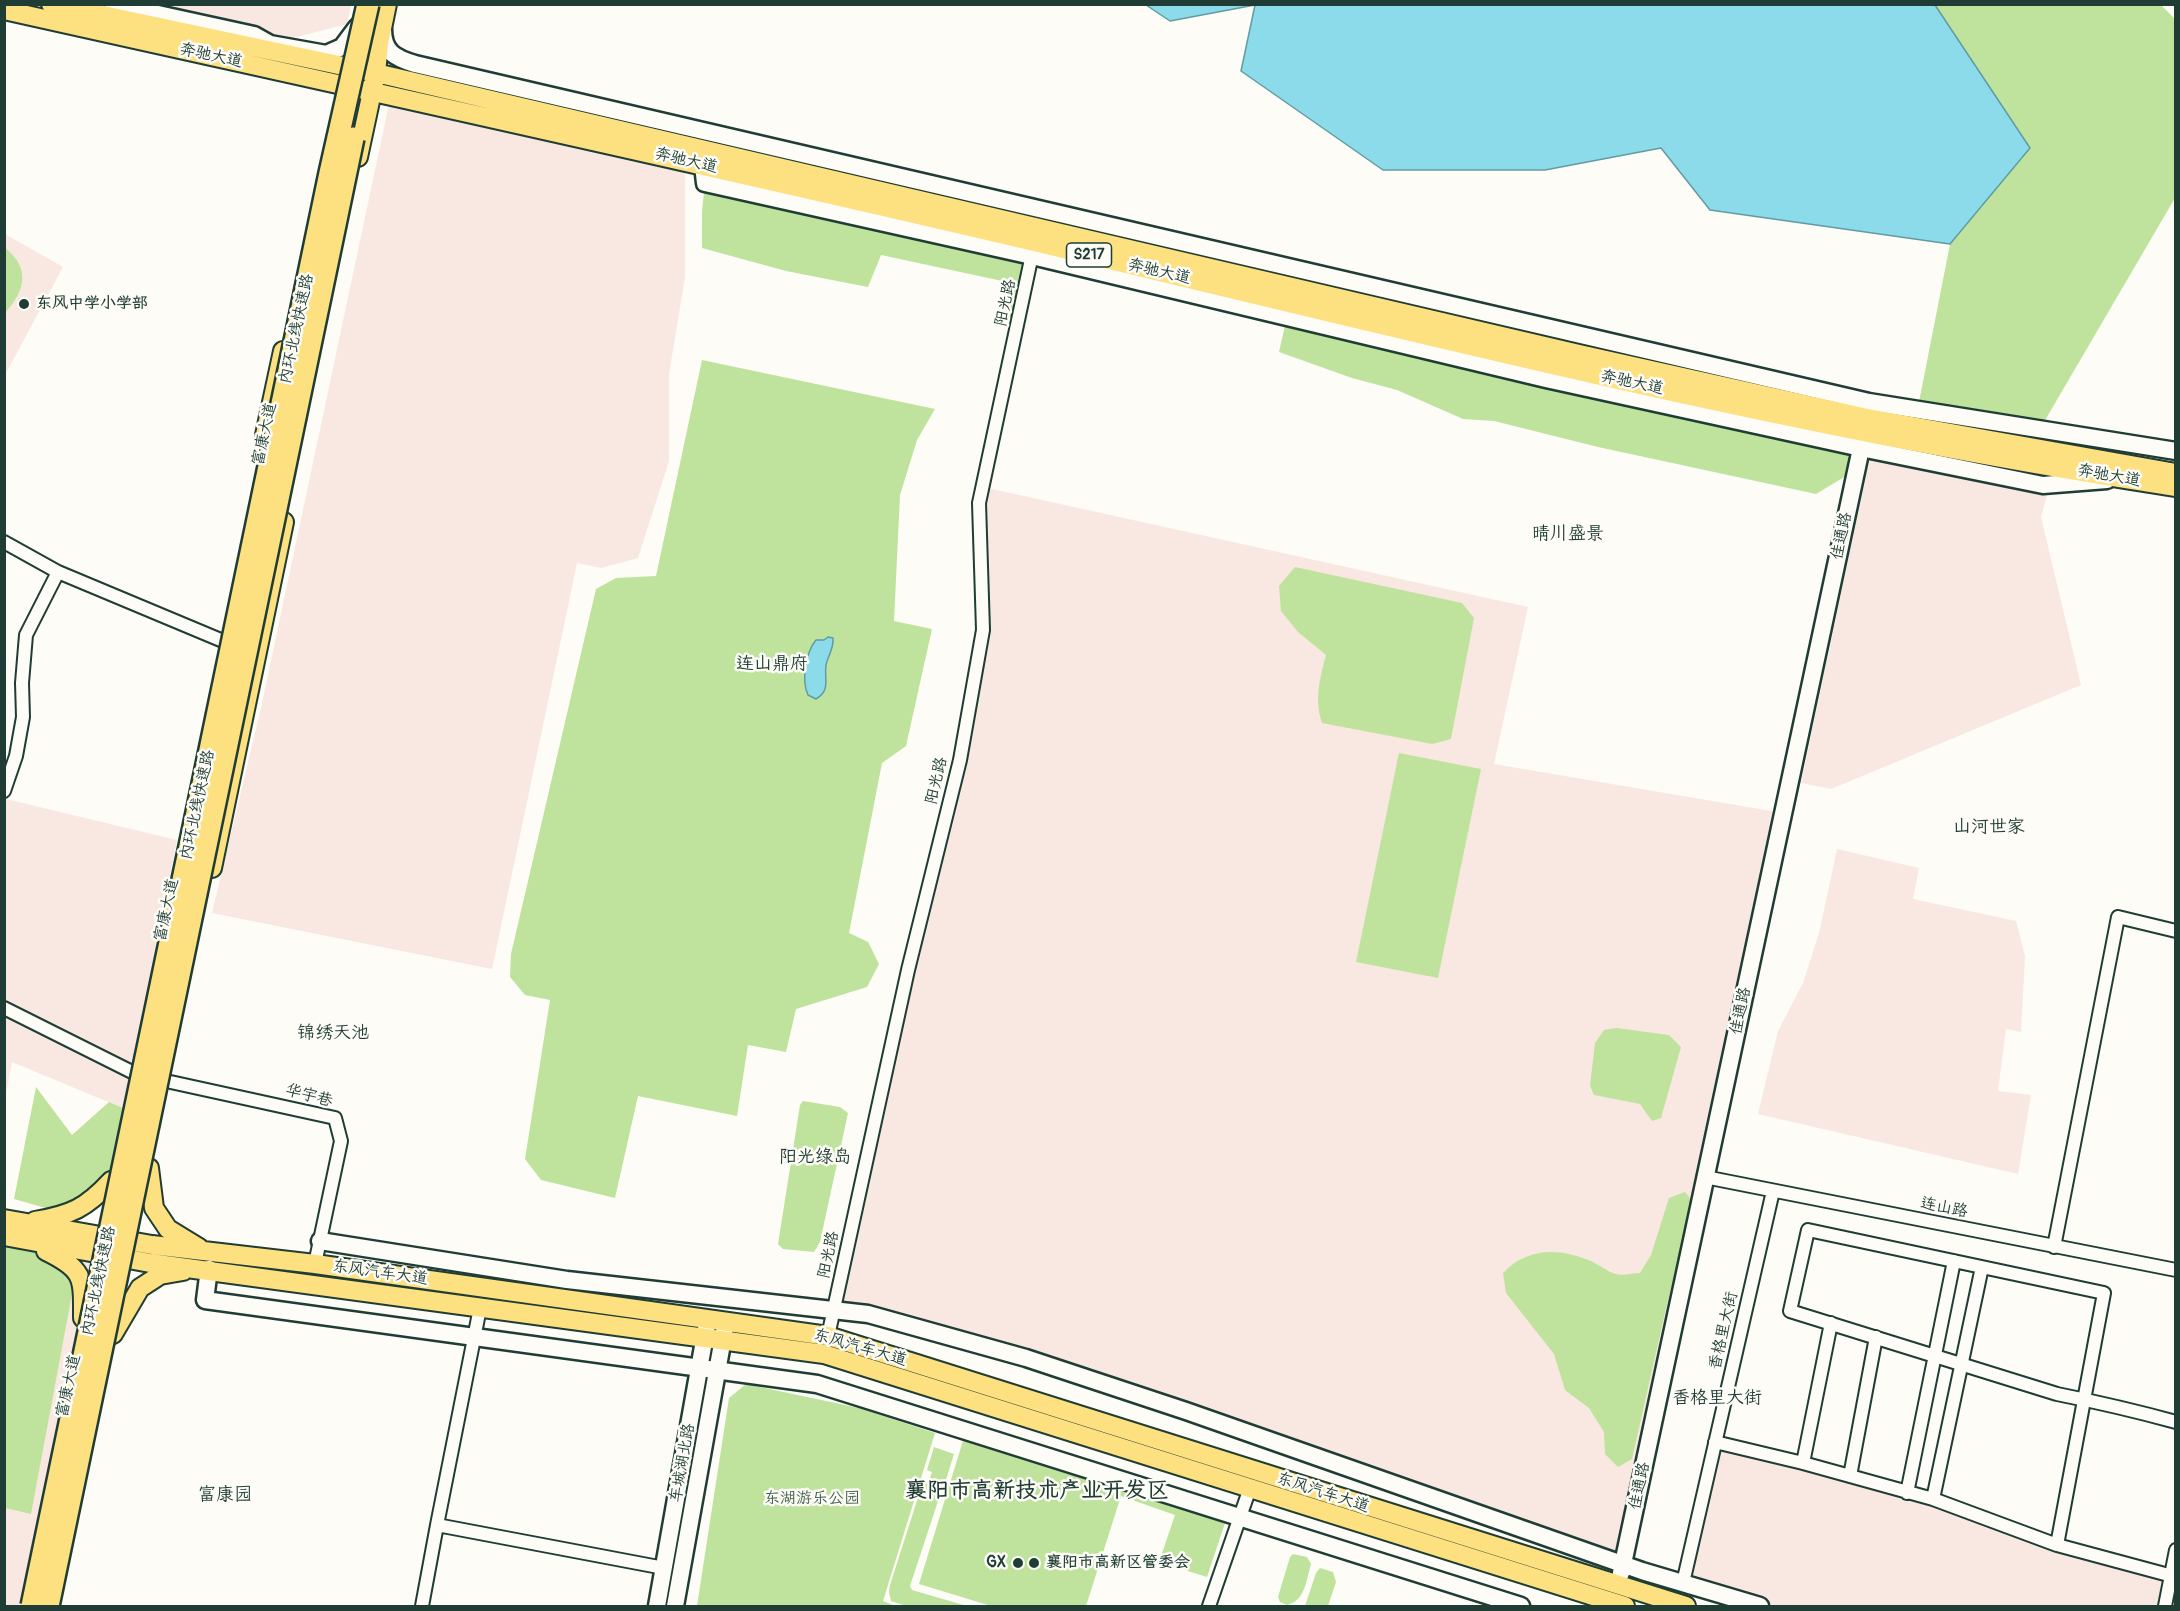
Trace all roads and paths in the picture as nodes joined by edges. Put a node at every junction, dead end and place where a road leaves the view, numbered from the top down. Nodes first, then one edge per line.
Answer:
1 (51, 4) edge
2 (112, 4) edge
3 (362, 4) edge
4 (368, 4) edge
5 (4, 10) edge
6 (384, 10) edge
7 (357, 27) junction
8 (345, 66) junction
9 (376, 73) junction
10 (341, 85) junction
11 (372, 92) junction
12 (898, 186) junction
13 (1035, 242) junction
14 (1864, 434) junction
15 (2175, 451) edge
16 (2175, 473) edge
17 (2175, 488) edge
18 (4, 542) edge
19 (58, 572) junction
20 (223, 641) junction
21 (257, 649) junction
22 (4, 791) edge
23 (2175, 930) edge
24 (4, 1008) edge
25 (132, 1072) junction
26 (166, 1081) junction
27 (149, 1168) junction
28 (1705, 1177) junction
29 (111, 1181) junction
30 (1773, 1191) junction
31 (4, 1219) edge
32 (25, 1232) junction
33 (4, 1236) edge
34 (320, 1241) junction
35 (98, 1245) junction
36 (2054, 1247) junction
37 (132, 1250) junction
38 (1954, 1261) junction
39 (204, 1263) junction
40 (315, 1264) junction
41 (1982, 1267) junction
42 (2175, 1270) edge
43 (480, 1308) junction
44 (833, 1311) junction
45 (83, 1318) junction
46 (1831, 1323) junction
47 (706, 1329) junction
48 (725, 1331) junction
49 (113, 1334) junction
50 (474, 1336) junction
51 (828, 1336) junction
52 (1876, 1337) junction
53 (1935, 1355) junction
54 (1961, 1363) junction
55 (699, 1367) junction
56 (718, 1370) junction
57 (2084, 1400) junction
58 (2175, 1422) edge
59 (1715, 1442) junction
60 (1803, 1463) junction
61 (1850, 1476) junction
62 (1250, 1488) junction
63 (1907, 1492) junction
64 (1933, 1499) junction
65 (1240, 1518) junction
66 (437, 1525) junction
67 (2057, 1545) junction
68 (2175, 1550) edge
69 (1623, 1564) junction
70 (664, 1568) junction
71 (2173, 1576) edge
72 (1683, 1583) junction
73 (1619, 1598) edge
74 (24, 1606) edge
75 (32, 1606) edge
76 (48, 1606) edge
77 (55, 1606) edge
78 (422, 1606) edge
79 (657, 1606) edge
80 (675, 1606) edge
81 (1209, 1606) edge
82 (1521, 1606) edge
83 (1686, 1606) edge
84 (1760, 1606) edge
85 (2165, 1606) edge

1 - 8 main road, 奔驰大道 / S217
2 - 7 street
3 - 7 main road, 富康大道
4 - 75 highway, 内环北线快速路, bridge
5 - 10 main road, 奔驰大道 / S217
6 - 9 main road, 富康大道
6 - 12 street
6 - 76 highway, 内环北线快速路, bridge
7 - 8 main road, 富康大道
8 - 9 main road, 奔驰大道 / S217
8 - 10 main road, 富康大道
9 - 11 main road, 富康大道
9 - 12 main road, 奔驰大道 / S217
10 - 11 main road, 奔驰大道 / S217
10 - 20 main road, 富康大道
11 - 13 main road, 奔驰大道 / S217
11 - 21 main road, 富康大道
12 - 13 main road, 奔驰大道 / S217
12 - 15 street
13 - 14 main road, 奔驰大道 / S217
13 - 14 street
13 - 44 street, 阳光路
14 - 16 main road, 奔驰大道 / S217
14 - 17 main road, 奔驰大道 / S217
14 - 28 street, 佳通路
18 - 19 street
19 - 20 street
19 - 22 street
20 - 21 street
20 - 25 main road, 富康大道
21 - 26 main road, 富康大道
23 - 36 street
24 - 25 street
25 - 29 main road, 富康大道
26 - 27 main road, 富康大道
26 - 34 street, 华宇巷
27 - 37 main road, 富康大道
27 - 39 main road
28 - 30 street, 连山路
28 - 69 street, 佳通路
29 - 32 main road
29 - 35 main road, 富康大道
30 - 36 street, 连山路
30 - 59 street, 香格里大街
31 - 32 main road, 东风汽车大道
32 - 33 main road, 东风汽车大道
32 - 35 main road, 东风汽车大道
32 - 45 main road
34 - 40 street, 华宇巷
34 - 44 street
35 - 37 main road, 东风汽车大道
35 - 45 main road, 富康大道
36 - 42 street, 连山路
37 - 39 main road, 东风汽车大道
37 - 49 main road, 富康大道
38 - 41 street
38 - 46 street
38 - 53 street
39 - 40 main road, 东风汽车大道
39 - 43 main road, 东风汽车大道
39 - 49 main road
39 - 50 street
40 - 47 main road, 东风汽车大道
41 - 54 street
41 - 57 street
43 - 47 main road, 东风汽车大道
43 - 50 street
44 - 51 street, 阳光路
44 - 69 street
45 - 74 main road, 富康大道
46 - 52 street
46 - 60 street
47 - 48 main road, 东风汽车大道
47 - 55 street, 车城湖北路
48 - 51 main road, 东风汽车大道
48 - 56 street, 车城湖北路
48 - 62 main road, 东风汽车大道
49 - 77 main road, 富康大道
50 - 55 street
50 - 66 street
51 - 73 main road, 东风汽车大道
52 - 53 street
52 - 61 street
53 - 54 street
53 - 63 street
54 - 57 street
54 - 64 street
55 - 56 street
55 - 70 street, 车城湖北路
56 - 65 street
56 - 80 street, 车城湖北路
57 - 58 street
57 - 67 street
59 - 60 street
59 - 72 street, 香格里大街
60 - 61 street
61 - 63 street
62 - 65 street
62 - 73 main road, 东风汽车大道
63 - 64 street
64 - 67 street
65 - 81 street
65 - 82 street
66 - 70 street
66 - 78 street
67 - 71 street
68 - 71 street
69 - 72 street
69 - 73 street, 佳通路
70 - 79 street, 车城湖北路
71 - 85 street
72 - 84 street
73 - 83 main road, 东风汽车大道

